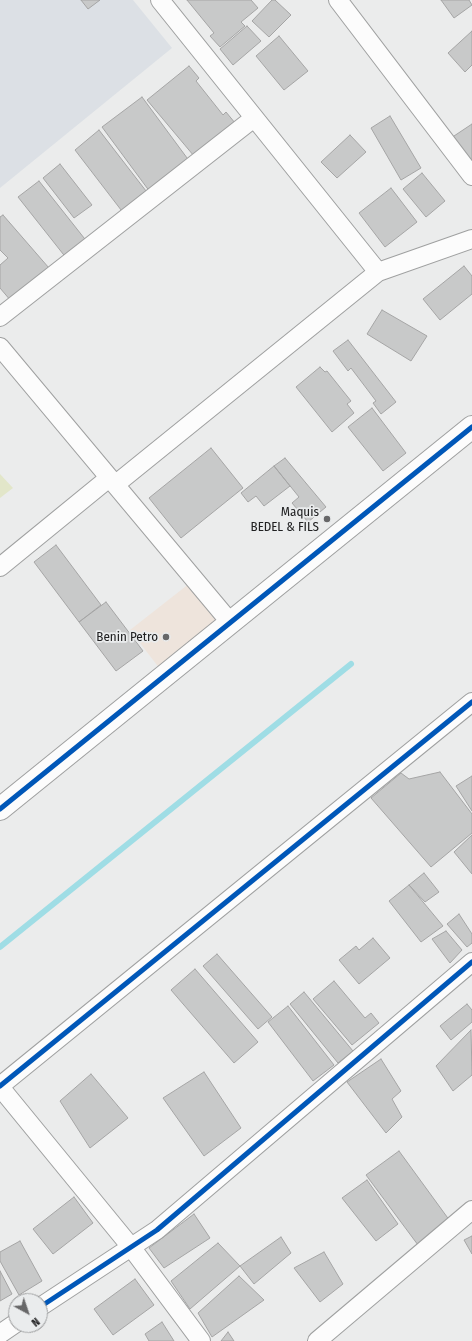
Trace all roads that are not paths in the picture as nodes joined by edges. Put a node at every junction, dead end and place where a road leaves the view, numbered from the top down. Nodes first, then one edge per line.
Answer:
1 (160, 0) edge
2 (338, 0) edge
3 (254, 118) junction
4 (472, 176) edge
5 (472, 239) edge
6 (378, 272) junction
7 (0, 317) edge
8 (0, 347) edge
9 (472, 427) edge
10 (112, 481) junction
11 (0, 567) edge
12 (230, 622) junction
13 (470, 711) edge
14 (0, 809) edge
15 (472, 962) edge
16 (0, 1087) edge
17 (472, 1210) edge
18 (132, 1247) junction
19 (48, 1302) edge
20 (201, 1341) edge
21 (317, 1341) edge

1 - 3 street
2 - 4 street
3 - 6 street
3 - 7 street
5 - 6 street
6 - 10 street
8 - 10 street
9 - 12 street
10 - 11 street
10 - 12 street
12 - 14 street
13 - 16 street
15 - 18 street
16 - 18 street
17 - 21 street
18 - 19 street
18 - 20 street

